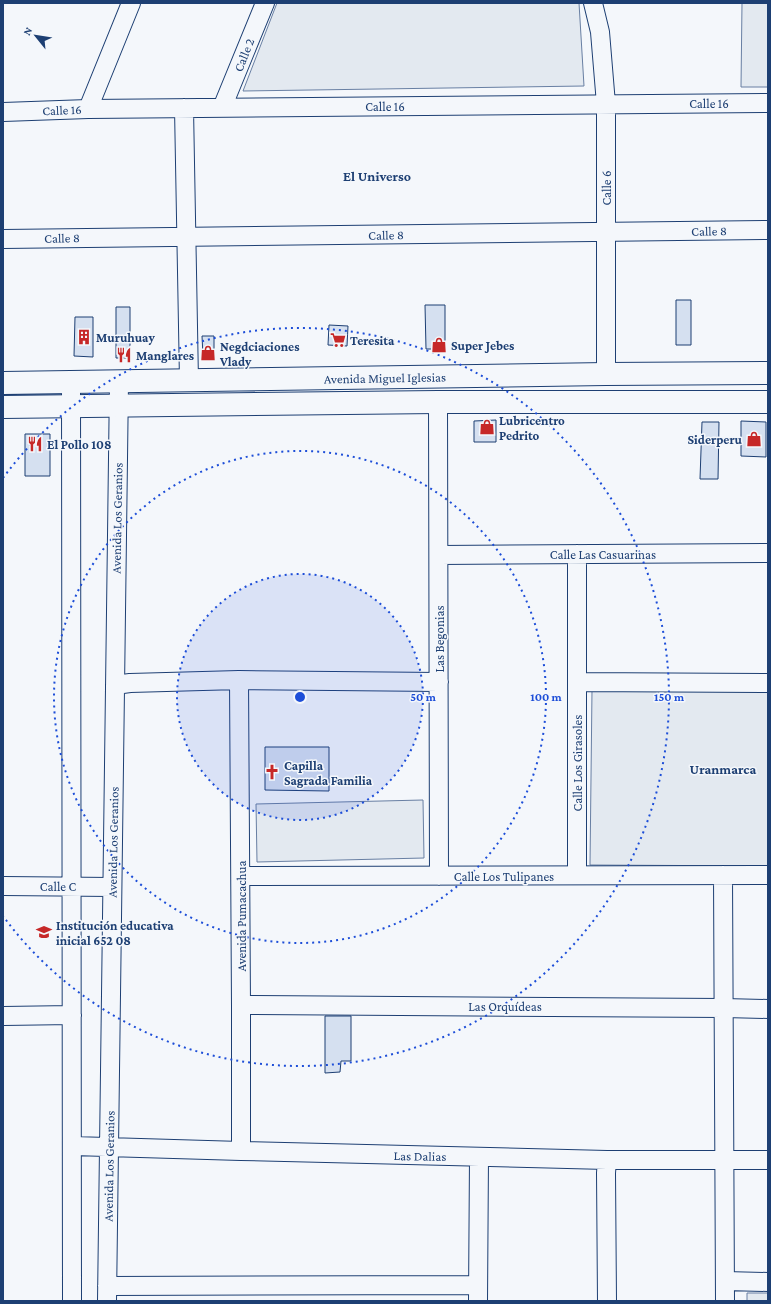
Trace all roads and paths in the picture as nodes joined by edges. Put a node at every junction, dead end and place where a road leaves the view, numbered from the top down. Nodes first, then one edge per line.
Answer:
1 (131, 3) edge
2 (265, 3) edge
3 (593, 3) edge
4 (768, 103) edge
5 (606, 104) junction
6 (184, 108) junction
7 (222, 108) junction
8 (88, 109) junction
9 (3, 112) edge
10 (768, 230) edge
11 (607, 232) junction
12 (187, 237) junction
13 (3, 239) edge
14 (606, 374) junction
15 (768, 374) edge
16 (189, 381) junction
17 (71, 382) junction
18 (119, 382) junction
19 (3, 383) edge
20 (438, 402) junction
21 (768, 402) edge
22 (119, 405) junction
23 (71, 406) junction
24 (3, 407) edge
25 (768, 553) edge
26 (578, 554) junction
27 (438, 555) junction
28 (239, 680) junction
29 (439, 682) junction
30 (577, 682) junction
31 (768, 683) edge
32 (115, 684) junction
33 (722, 875) junction
34 (768, 875) edge
35 (241, 876) junction
36 (439, 876) junction
37 (577, 876) junction
38 (3, 886) edge
39 (72, 886) junction
40 (112, 887) junction
41 (242, 1005) junction
42 (724, 1008) junction
43 (768, 1009) edge
44 (72, 1015) junction
45 (3, 1016) edge
46 (73, 1146) junction
47 (109, 1147) junction
48 (241, 1151) junction
49 (479, 1157) junction
50 (607, 1160) junction
51 (725, 1160) junction
52 (768, 1160) edge
53 (725, 1281) junction
54 (768, 1282) edge
55 (107, 1293) edge
56 (343, 1293) edge
57 (478, 1293) edge
58 (72, 1301) edge
59 (607, 1301) edge
60 (726, 1301) edge

1 - 8 street
2 - 7 street, Calle 2
3 - 5 street, Calle 6
4 - 5 street, Calle 16
5 - 7 street, Calle 16
5 - 11 street, Calle 6
6 - 7 street, Calle 16
6 - 8 street, Calle 16
6 - 12 street
8 - 9 street, Calle 16
10 - 11 street, Calle 8
11 - 12 street, Calle 8
11 - 14 street, Calle 6
12 - 13 street, Calle 8
12 - 16 street
14 - 15 main road, Avenida Miguel Iglesias
14 - 16 main road, Avenida Miguel Iglesias
16 - 18 main road, Avenida Miguel Iglesias
17 - 18 main road, Avenida Miguel Iglesias
17 - 19 main road, Avenida Miguel Iglesias
17 - 23 street
18 - 22 street, Avenida Los Geranios
20 - 21 main road, Avenida Miguel Iglesias
20 - 22 main road, Avenida Miguel Iglesias
20 - 27 street, Las Begonias
22 - 23 main road, Avenida Miguel Iglesias
22 - 32 street, Avenida Los Geranios
23 - 24 main road, Avenida Miguel Iglesias
23 - 39 street
25 - 26 street, Calle Las Casuarinas
26 - 27 street, Calle Las Casuarinas
26 - 30 street, Calle Los Girasoles
27 - 29 street, Las Begonias
28 - 29 street
28 - 32 street
28 - 35 street, Avenida Pumacachua
29 - 36 street, Las Begonias
30 - 31 street
30 - 37 street, Calle Los Girasoles
32 - 40 street, Avenida Los Geranios
33 - 34 street, Calle Los Tulipanes
33 - 37 street, Calle Los Tulipanes
33 - 42 street
35 - 36 street, Calle Los Tulipanes
35 - 41 street, Avenida Pumacachua
36 - 37 street, Calle Los Tulipanes
38 - 39 street, Calle C
39 - 40 street, Calle C
39 - 44 street
40 - 47 street, Avenida Los Geranios
41 - 42 street, Las Orquídeas
41 - 48 street, Avenida Pumacachua
42 - 43 street, Las Orquídeas
42 - 51 street
44 - 45 street
44 - 46 street
46 - 47 street, Las Dalias
46 - 58 street
47 - 48 street, Las Dalias
47 - 55 street, Avenida Los Geranios
48 - 49 street, Las Dalias
49 - 50 street, Las Dalias
49 - 57 street
50 - 51 street, Las Dalias
50 - 59 street
51 - 52 street, Las Dalias
51 - 53 street
53 - 54 street
53 - 60 street
55 - 56 street
56 - 57 street

